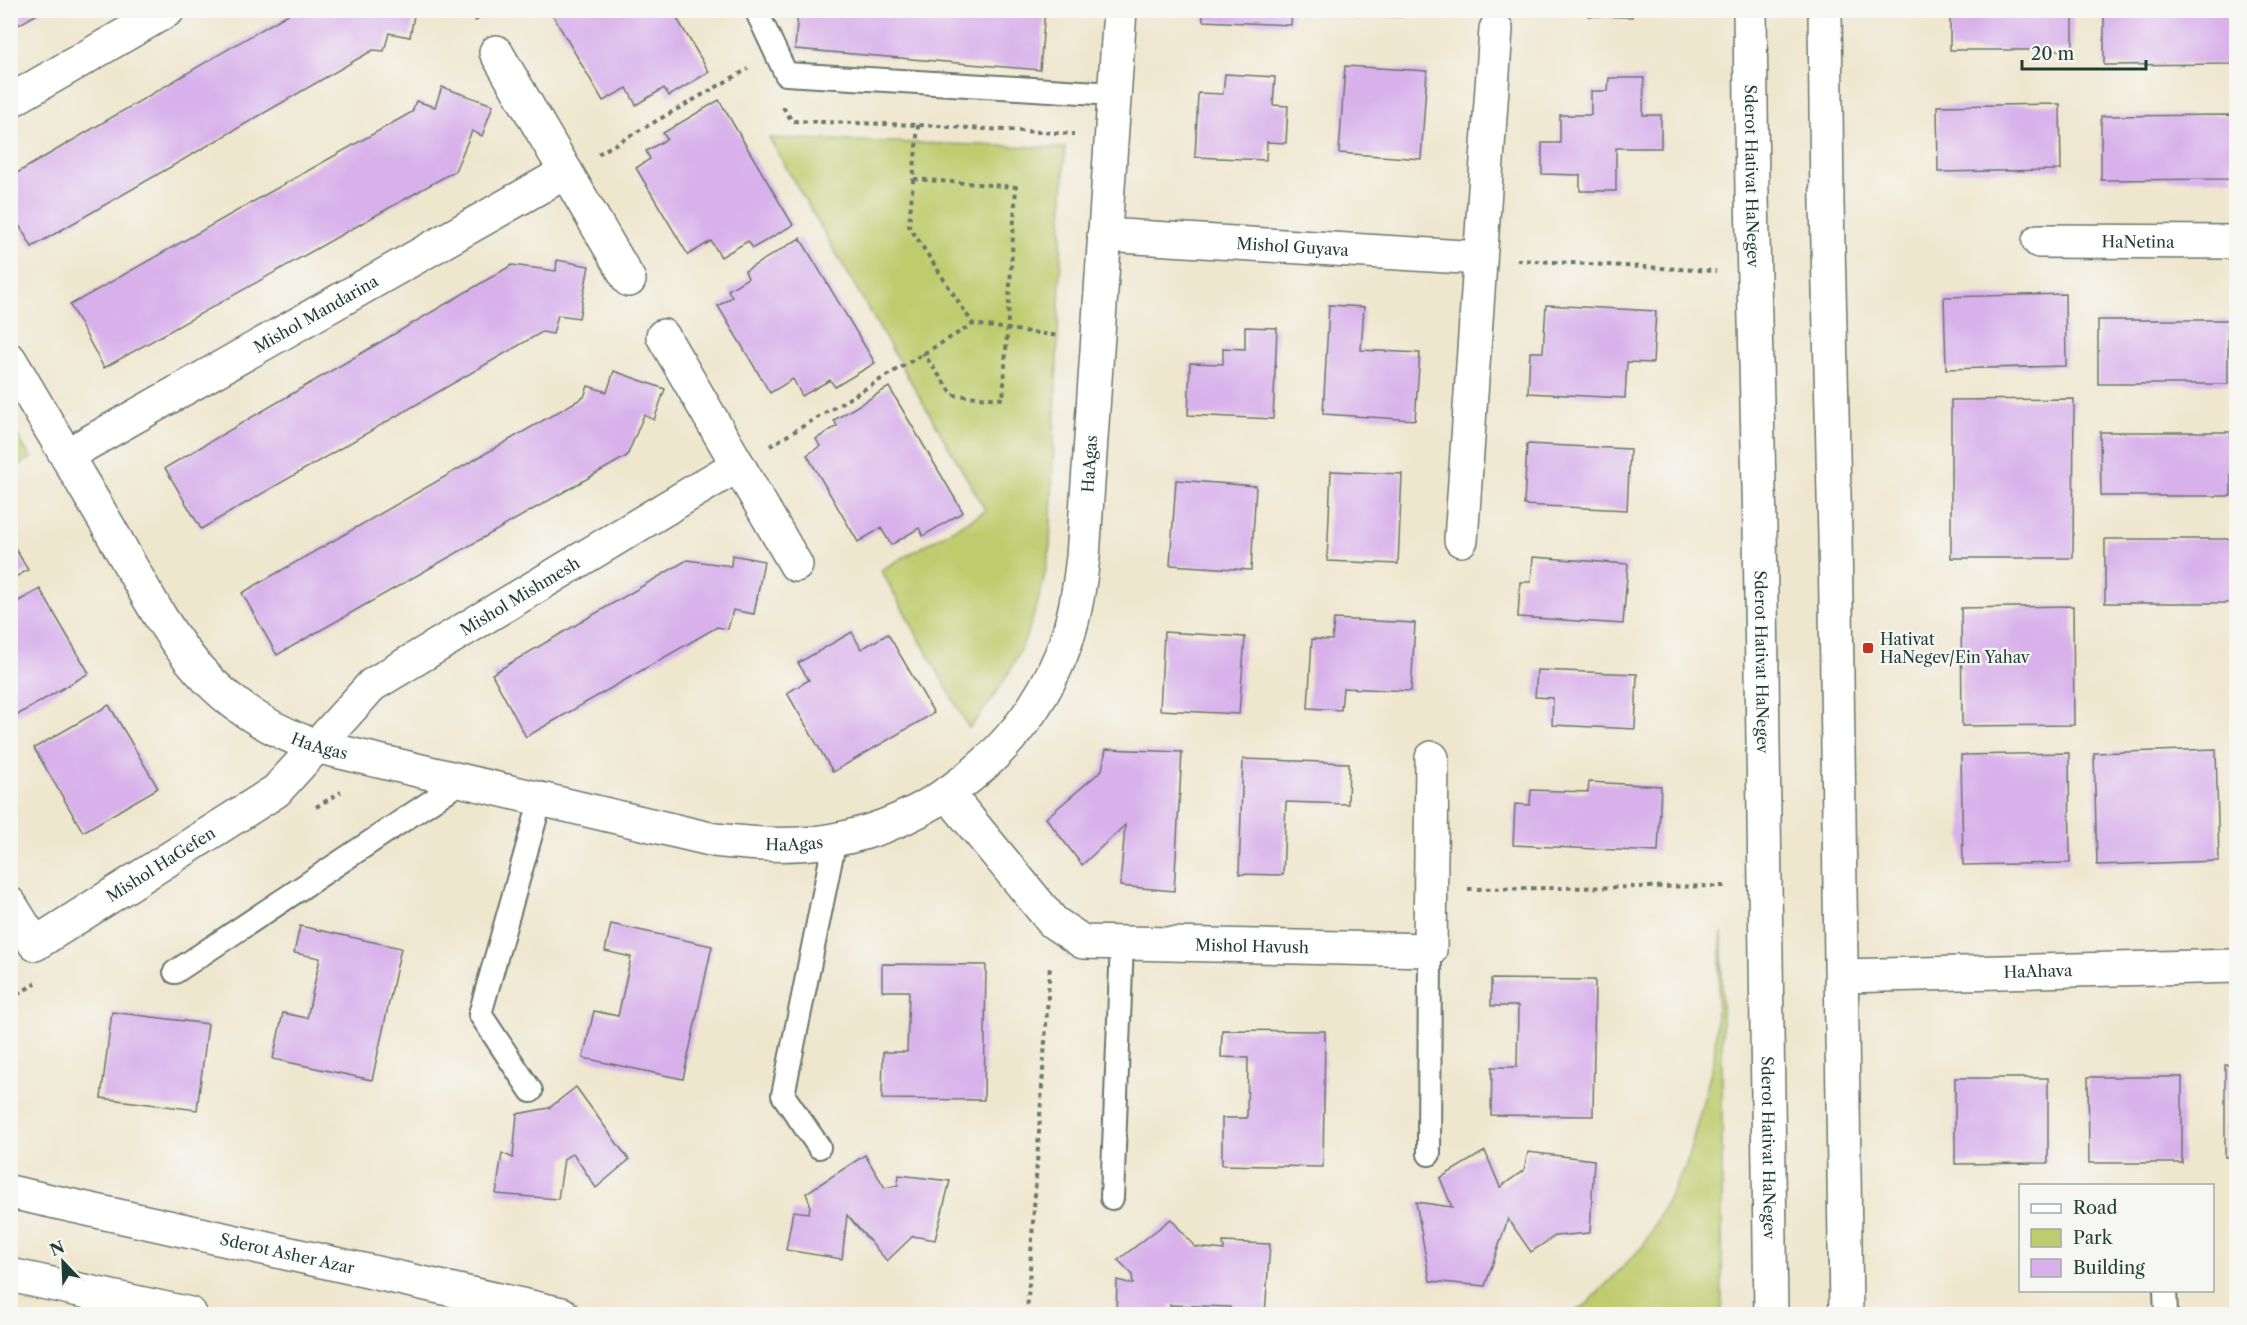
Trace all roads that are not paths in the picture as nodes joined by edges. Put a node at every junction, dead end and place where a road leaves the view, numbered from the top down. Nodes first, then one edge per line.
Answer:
1 (168, 10) edge
2 (756, 10) edge
3 (1120, 10) edge
4 (1750, 10) edge
5 (1825, 10) edge
6 (1496, 29) dead end
7 (496, 52) dead end
8 (1114, 94) junction
9 (10, 101) edge
10 (566, 172) junction
11 (1104, 235) junction
12 (2038, 241) dead end
13 (2236, 242) edge
14 (1480, 258) junction
15 (629, 280) dead end
16 (663, 336) dead end
17 (10, 360) edge
18 (67, 455) junction
19 (738, 465) junction
20 (1461, 540) dead end
21 (796, 565) dead end
22 (318, 747) junction
23 (1432, 758) dead end
24 (462, 781) junction
25 (947, 793) junction
26 (541, 799) junction
27 (835, 839) junction
28 (10, 904) edge
29 (1122, 943) junction
30 (1430, 950) junction
31 (2236, 966) edge
32 (175, 972) dead end
33 (1842, 976) junction
34 (531, 1091) dead end
35 (819, 1147) dead end
36 (1429, 1154) dead end
37 (10, 1192) edge
38 (1112, 1198) dead end
39 (10, 1275) edge
40 (2165, 1292) edge
41 (190, 1314) edge
42 (562, 1314) edge
43 (1771, 1314) edge
44 (1846, 1314) edge
45 (2166, 1314) edge

1 - 9 street
2 - 8 lane
3 - 8 street, HaAgas
4 - 43 street, Sderot Hativat HaNegev
5 - 33 street
6 - 14 street
7 - 10 street
8 - 11 street, HaAgas
10 - 15 street
10 - 18 street, Mishol Mandarina
11 - 14 street, Mishol Guyava
11 - 25 street, HaAgas
12 - 13 street, HaNetina
14 - 20 street
16 - 19 street
17 - 18 street, HaAgas
18 - 22 street, HaAgas
19 - 21 street
19 - 22 street, Mishol Mishmesh
22 - 24 street, HaAgas
22 - 28 street, Mishol HaGefen
23 - 30 street
24 - 26 street, HaAgas
24 - 32 lane
25 - 27 street, HaAgas
25 - 29 street, Mishol Havush
26 - 27 street, HaAgas
26 - 34 lane
27 - 35 lane
29 - 30 street, Mishol Havush
29 - 38 lane
30 - 36 lane
31 - 33 street, HaAhava
33 - 44 street
37 - 42 street, Sderot Asher Azar
39 - 41 street
40 - 45 lane

